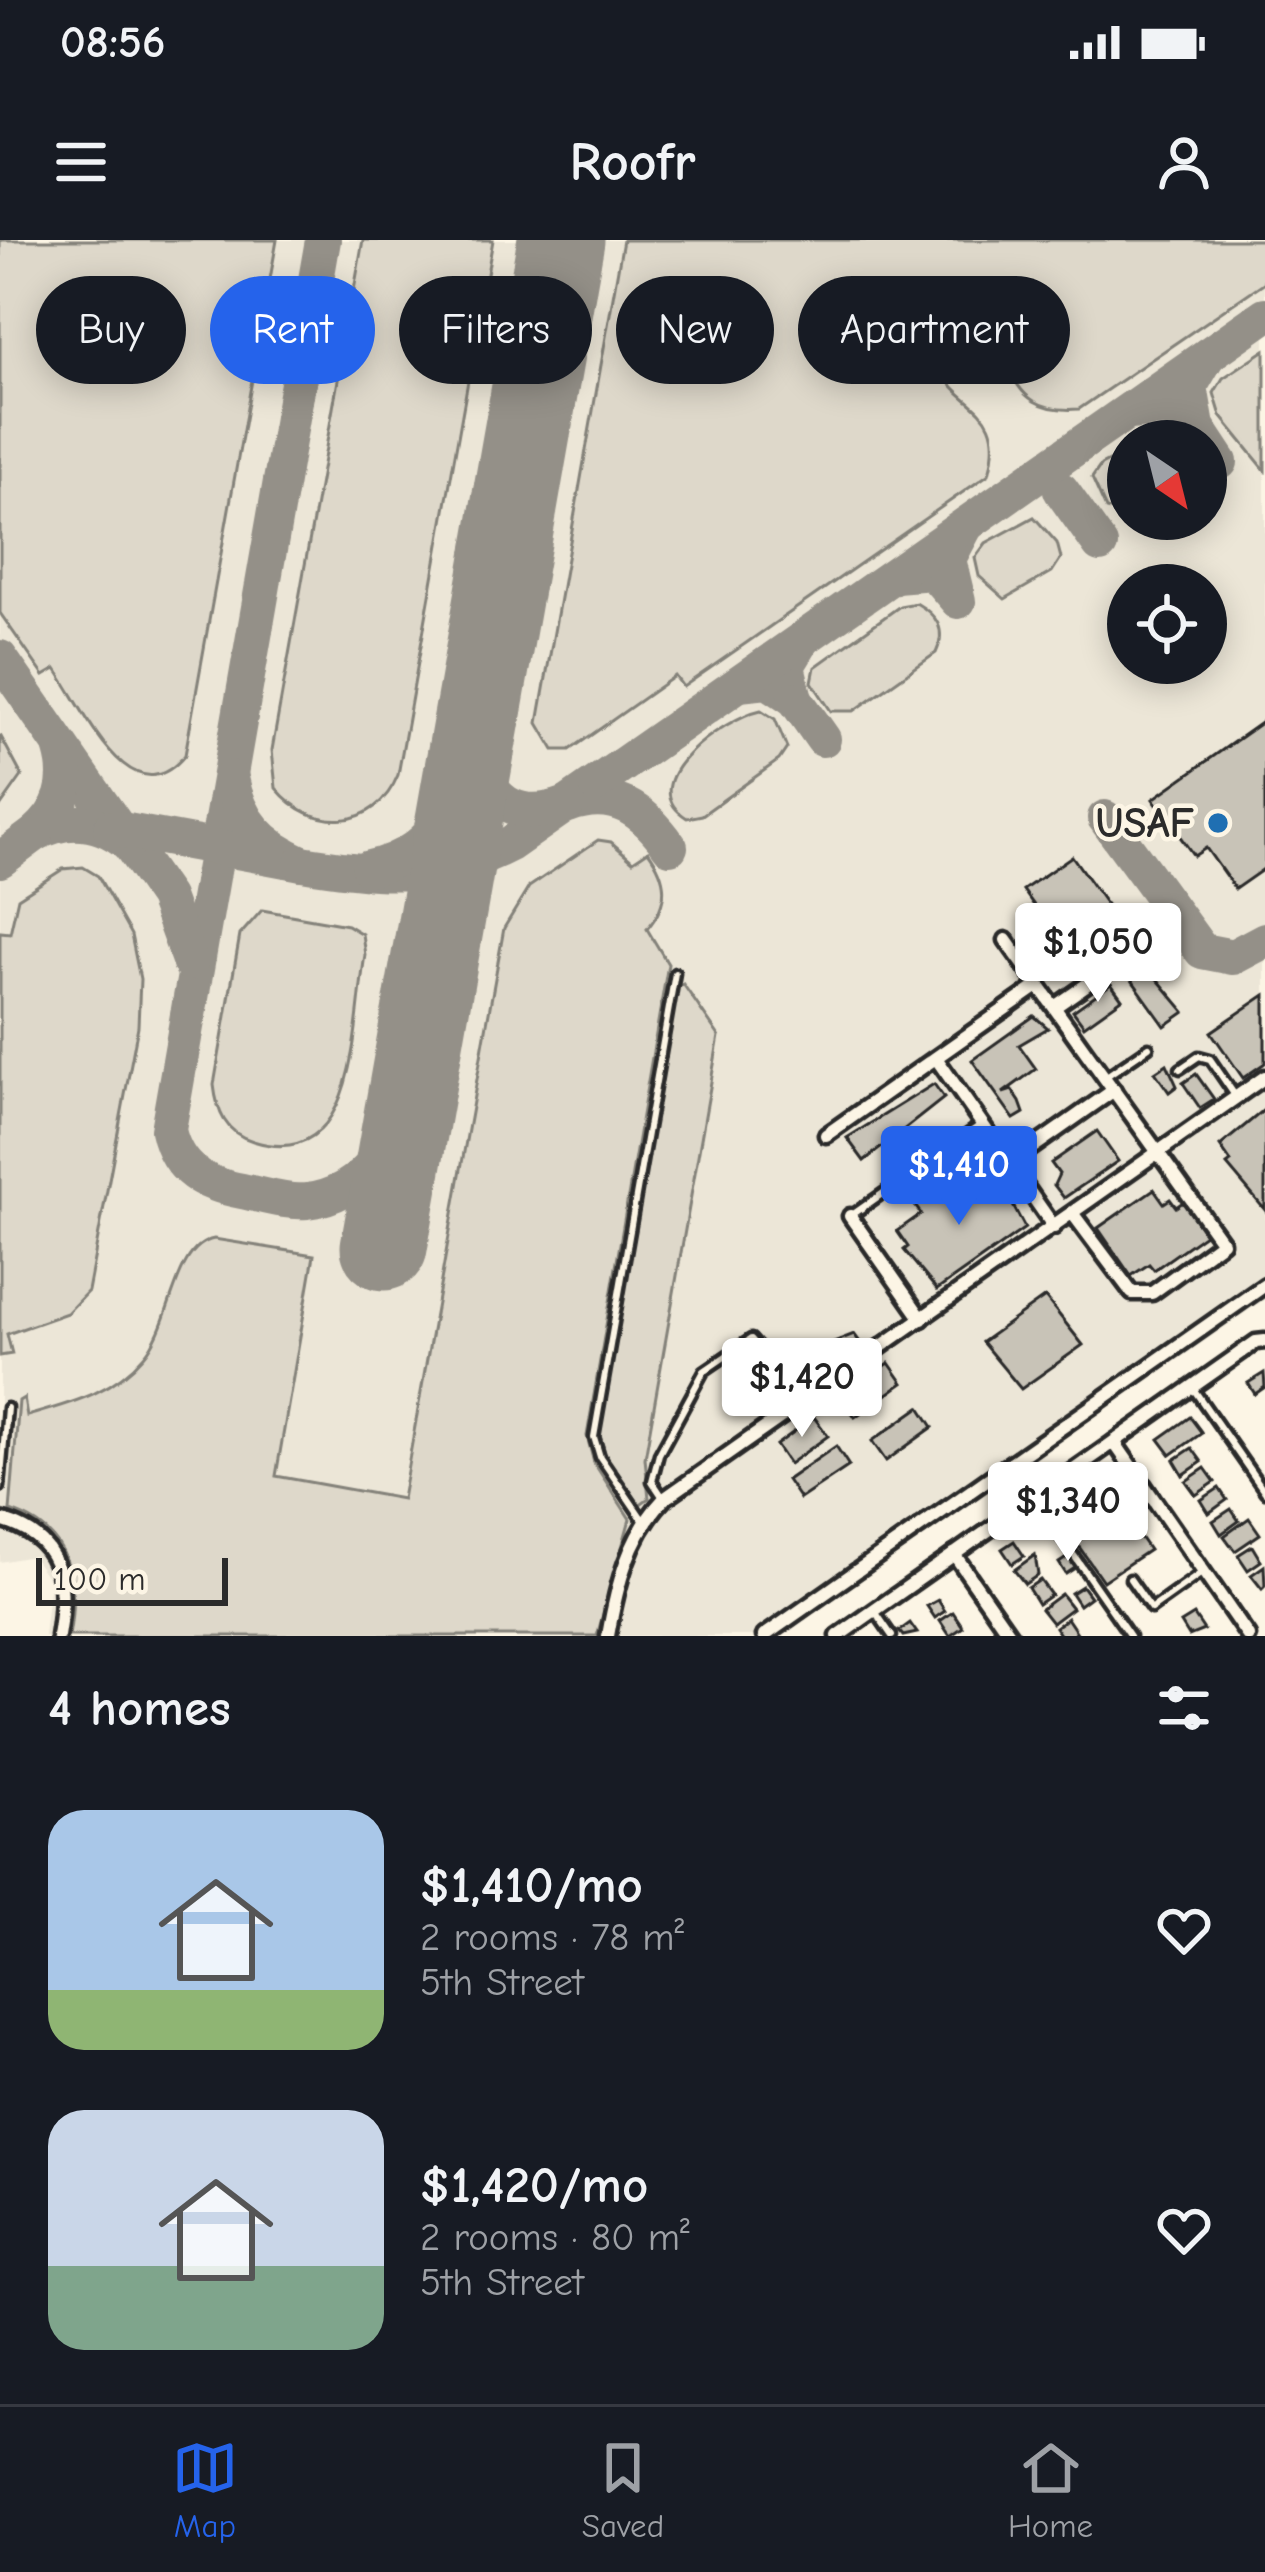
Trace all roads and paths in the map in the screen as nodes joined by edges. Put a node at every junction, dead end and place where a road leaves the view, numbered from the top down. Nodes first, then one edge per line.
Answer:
1 (1006, 940) dead end
2 (1136, 950) dead end
3 (675, 973) dead end
4 (1039, 986) junction
5 (1056, 1006) junction
6 (1149, 1046) dead end
7 (936, 1058) junction
8 (1180, 1069) dead end
9 (1105, 1077) junction
10 (1265, 1077) edge
11 (1114, 1090) junction
12 (1237, 1097) junction
13 (982, 1124) junction
14 (826, 1135) dead end
15 (1158, 1153) junction
16 (1010, 1164) junction
17 (1073, 1214) junction
18 (850, 1216) joint
19 (1054, 1227) junction
20 (1265, 1286) edge
21 (922, 1319) junction
22 (1265, 1341) edge
23 (1192, 1387) junction
24 (805, 1402) junction
25 (7, 1408) dead end
26 (1114, 1442) junction
27 (0, 1487) edge
28 (1265, 1492) edge
29 (664, 1498) junction
30 (1034, 1498) junction
31 (0, 1520) edge
32 (644, 1520) junction
33 (954, 1554) junction
34 (1203, 1571) junction
35 (1130, 1579) dead end
36 (874, 1610) junction
37 (58, 1636) edge
38 (608, 1636) edge
39 (764, 1636) edge
40 (838, 1636) edge
41 (892, 1636) edge
42 (1011, 1636) edge
43 (1130, 1636) edge
44 (1248, 1636) edge

1 - 4 street
2 - 5 street
3 - 32 lane
4 - 5 street
4 - 7 street
5 - 9 street
6 - 9 lane
7 - 13 street
7 - 14 street
8 - 12 lane
9 - 11 street
10 - 12 street
11 - 15 street
11 - 16 street
12 - 15 street
13 - 16 street
13 - 18 lane
15 - 17 street
15 - 17 street
16 - 19 street
17 - 19 street
18 - 21 street
19 - 21 street
20 - 39 street
21 - 24 street
22 - 23 street
23 - 26 street
23 - 28 lane
24 - 29 street
24 - 29 lane
25 - 27 lane
26 - 30 street
26 - 34 street
29 - 32 street
30 - 33 street
30 - 43 lane
31 - 37 street
32 - 38 street
33 - 36 street
33 - 42 street
34 - 35 lane
34 - 44 street
36 - 40 street
36 - 41 lane

